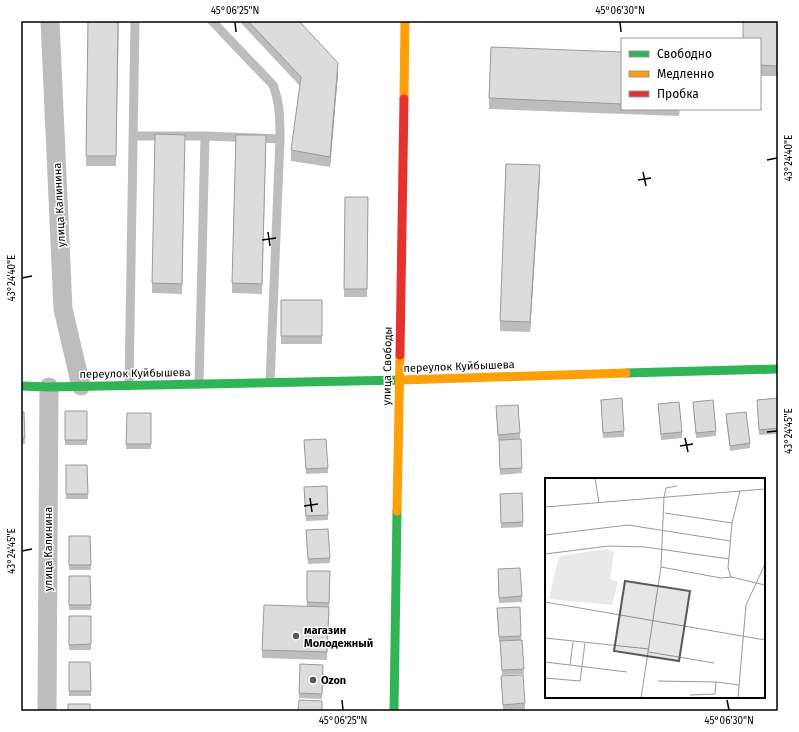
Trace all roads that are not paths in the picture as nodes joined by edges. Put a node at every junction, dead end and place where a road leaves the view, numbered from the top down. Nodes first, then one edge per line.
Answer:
1 (50, 21) edge
2 (135, 21) edge
3 (212, 21) edge
4 (405, 21) edge
5 (133, 136) junction
6 (205, 136) junction
7 (280, 139) junction
8 (778, 369) edge
9 (399, 380) junction
10 (270, 382) junction
11 (199, 384) junction
12 (21, 386) edge
13 (81, 386) junction
14 (129, 386) junction
15 (49, 387) junction
16 (47, 711) edge
17 (394, 711) edge

1 - 13 street, улица Калинина
2 - 5 lane
3 - 7 lane
4 - 9 street, улица Свободы
5 - 6 lane
5 - 14 lane
6 - 7 lane
6 - 11 lane
7 - 10 lane
8 - 9 street, переулок Куйбышева
9 - 10 street, переулок Куйбышева
9 - 17 street, улица Свободы
10 - 11 street, переулок Куйбышева
11 - 14 street, переулок Куйбышева
12 - 15 street, переулок Куйбышева
13 - 14 street, переулок Куйбышева
13 - 15 street, переулок Куйбышева
15 - 16 street, улица Калинина

